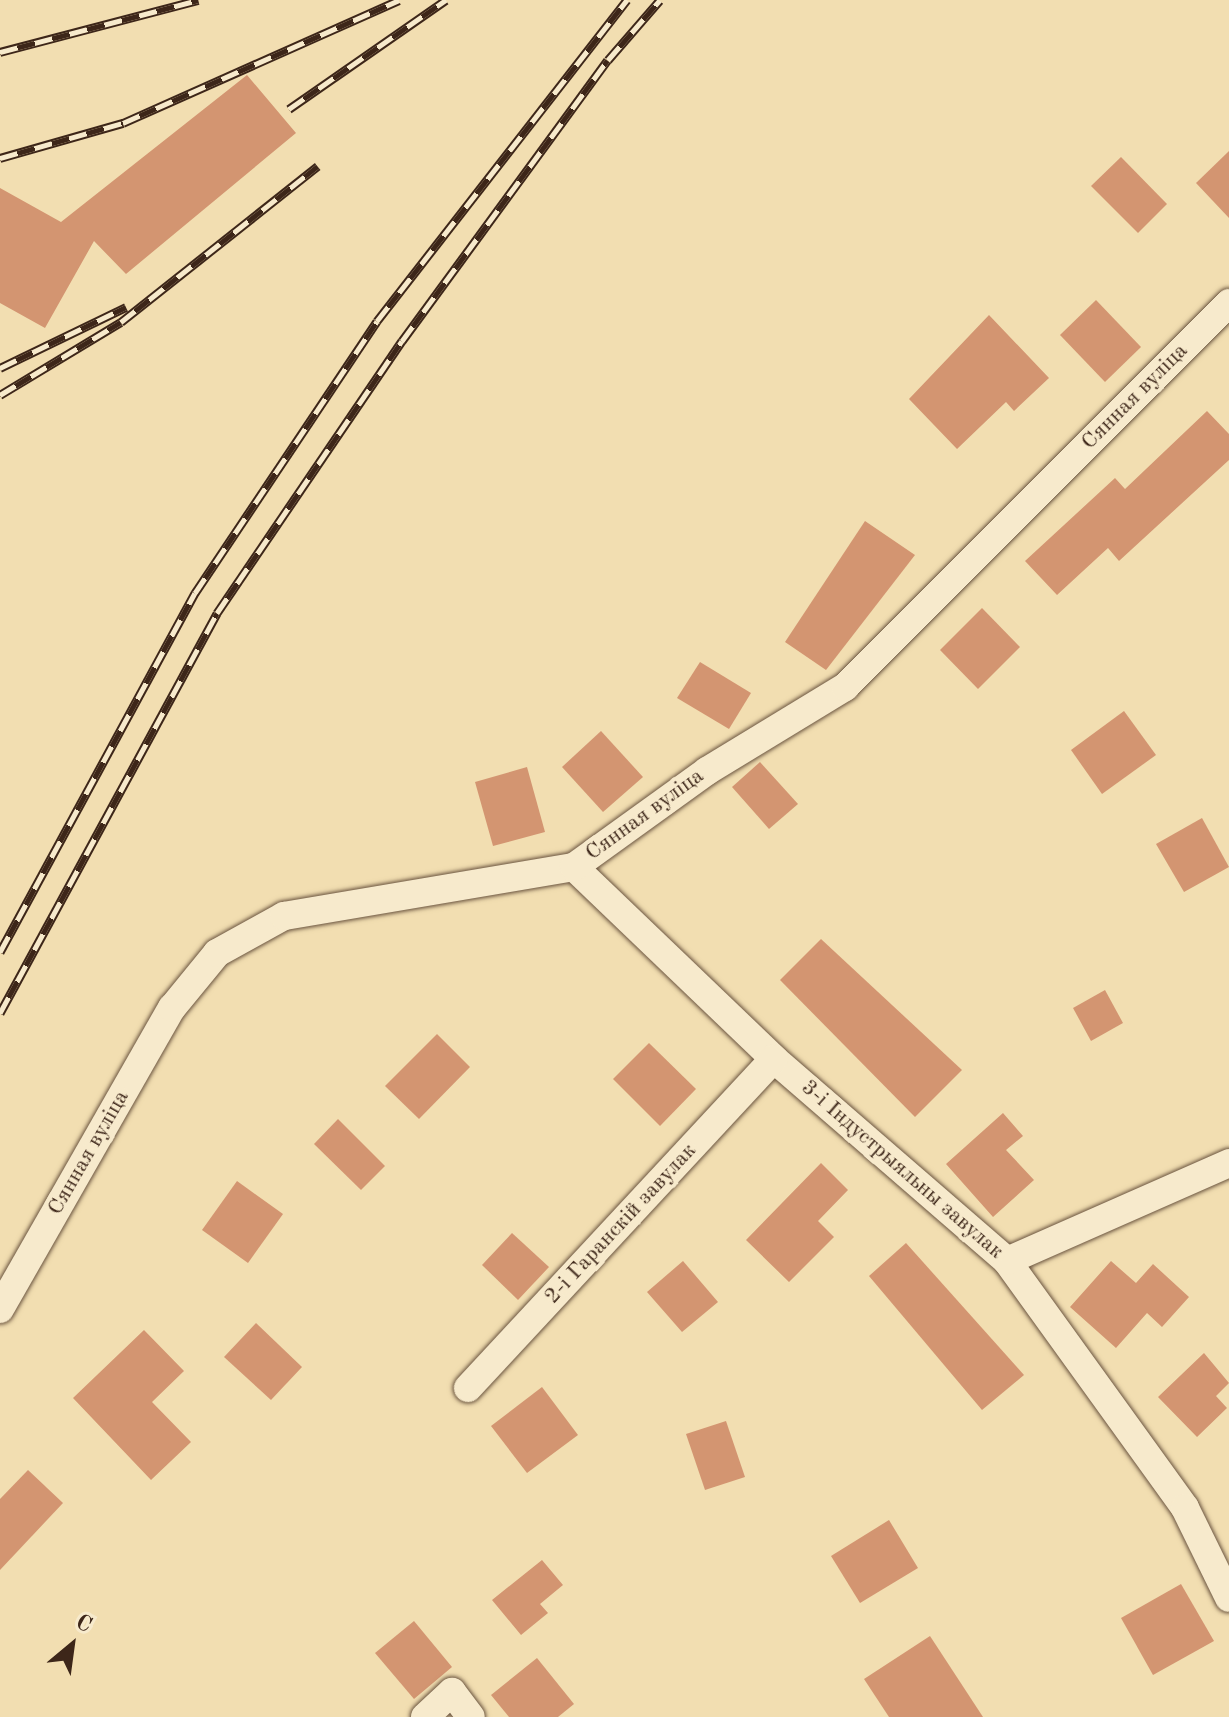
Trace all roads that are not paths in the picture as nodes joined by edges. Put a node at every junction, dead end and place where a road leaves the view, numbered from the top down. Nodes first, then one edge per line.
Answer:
1 (1229, 303) edge
2 (574, 867) junction
3 (774, 1059) junction
4 (1229, 1163) edge
5 (1007, 1261) junction
6 (0, 1309) edge
7 (468, 1388) dead end
8 (1229, 1598) edge
9 (425, 1717) edge
10 (471, 1717) edge

1 - 2 street, Сянная вуліца
2 - 3 street, 3-і Індустрыяльны завулак
2 - 6 street, Сянная вуліца
3 - 5 street, 3-і Індустрыяльны завулак
3 - 7 street, 2-і Гаранскій завулак
4 - 5 street
5 - 8 street, 3-і Індустрыяльны завулак
9 - 10 street

